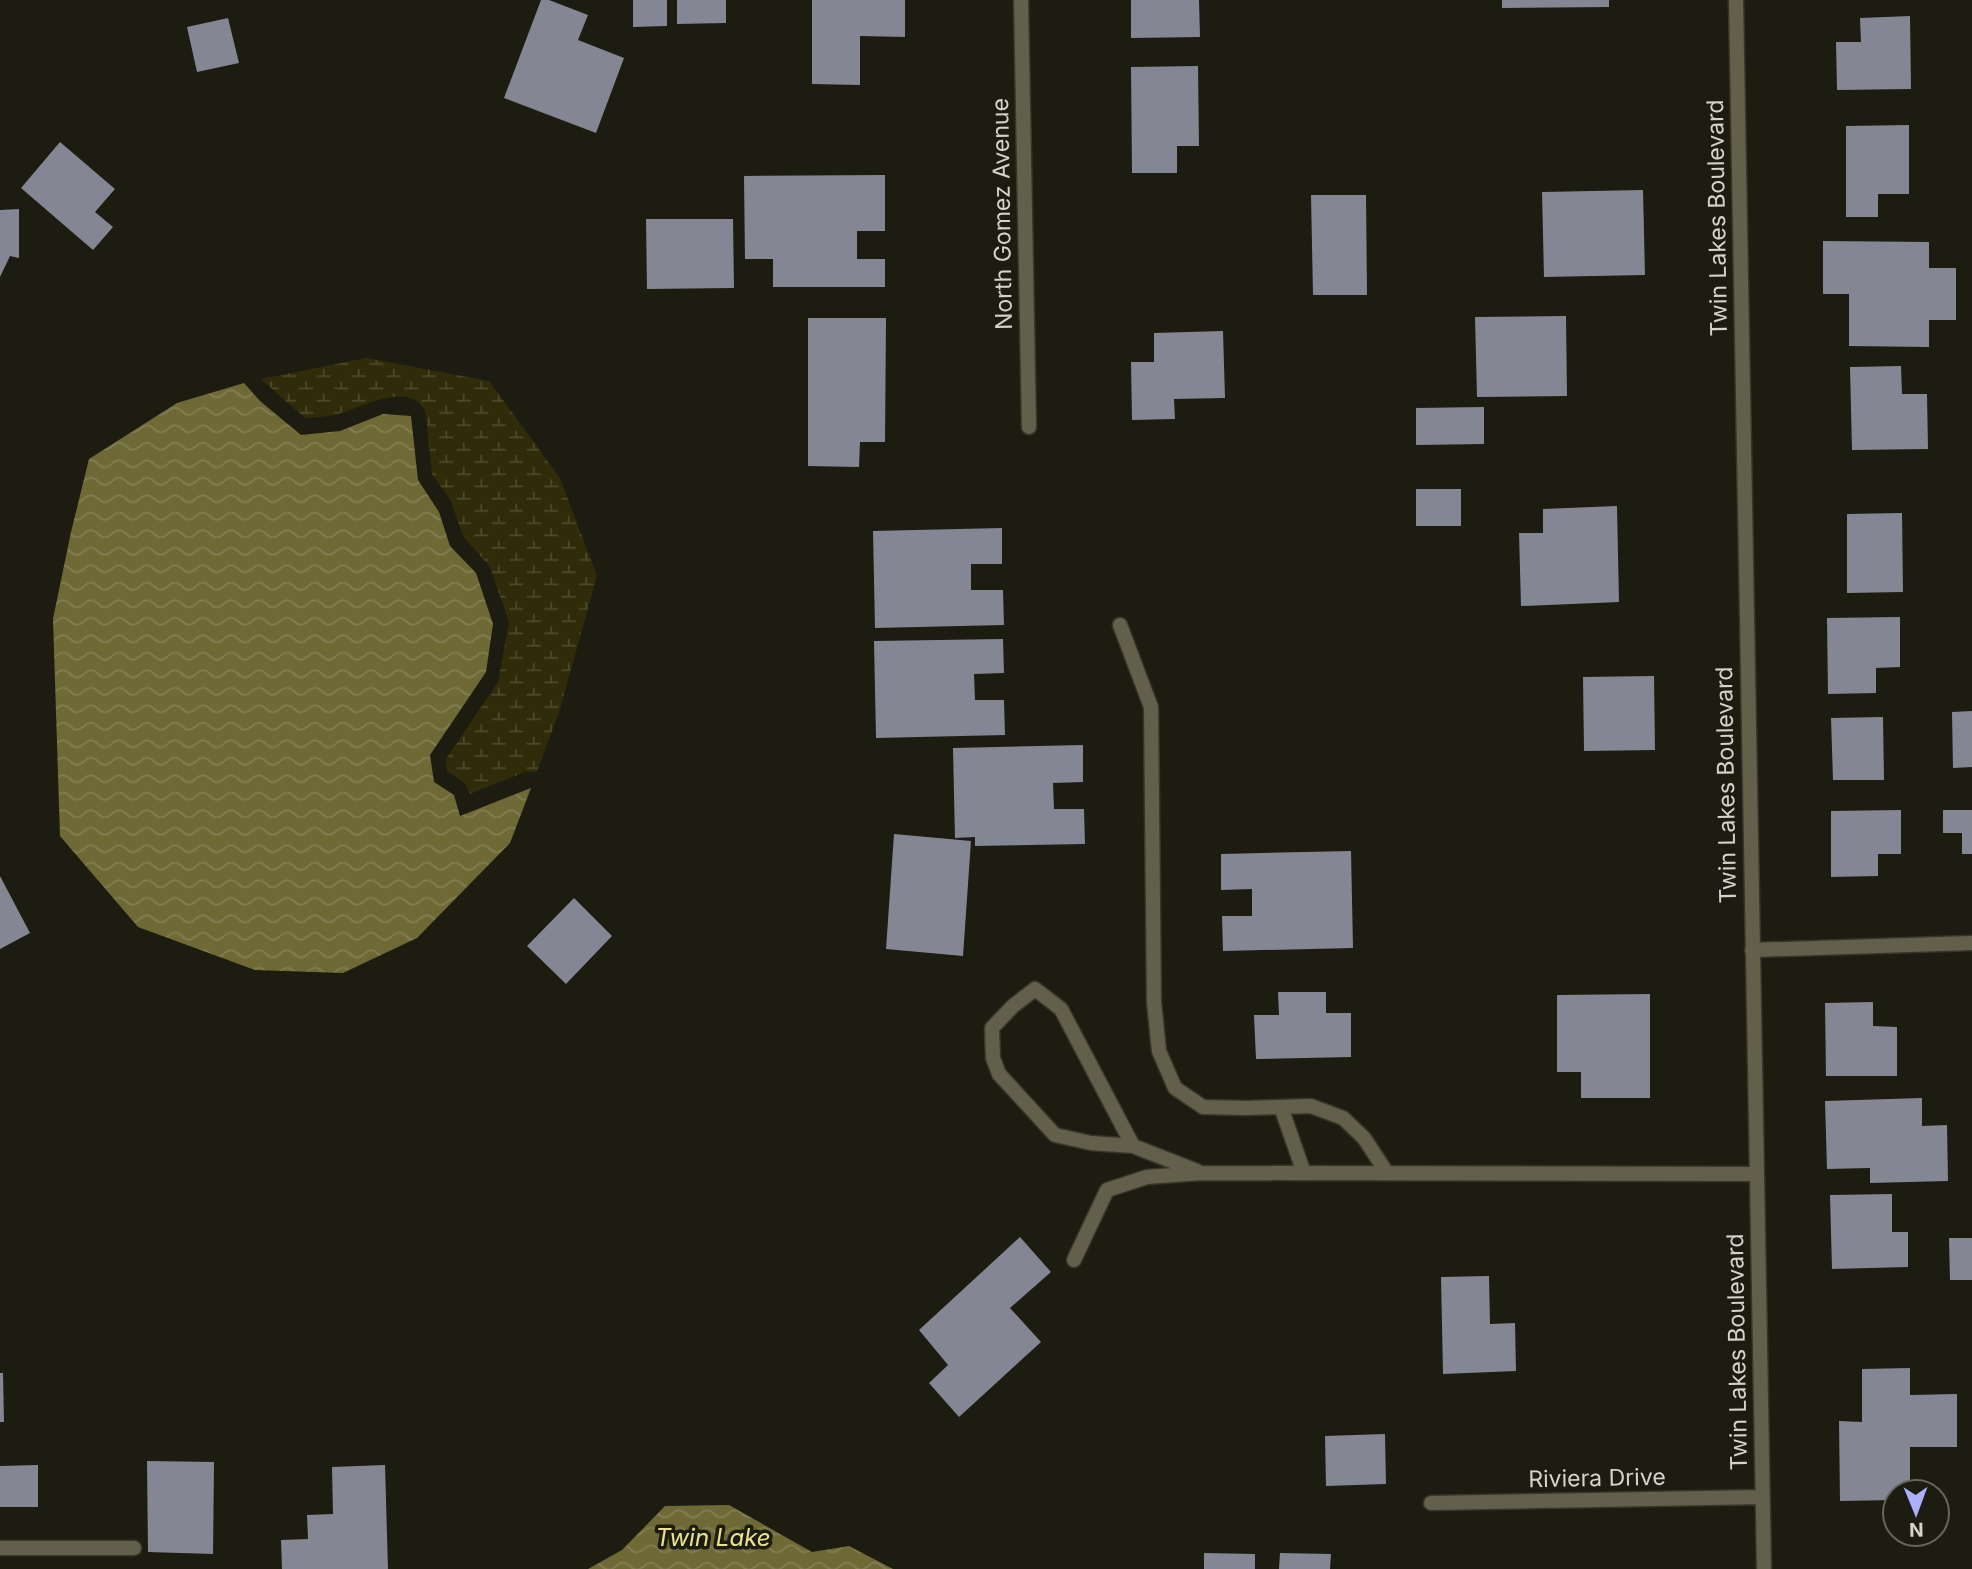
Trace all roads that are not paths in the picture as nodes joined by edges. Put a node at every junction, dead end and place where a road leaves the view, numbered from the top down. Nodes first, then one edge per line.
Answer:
1 (1020, 0) edge
2 (1736, 0) edge
3 (1029, 427) dead end
4 (1120, 625) dead end
5 (1972, 943) edge
6 (1752, 950) junction
7 (1281, 1107) junction
8 (1133, 1146) junction
9 (1201, 1173) junction
10 (1304, 1173) junction
11 (1387, 1173) junction
12 (1755, 1174) junction
13 (1074, 1260) dead end
14 (1763, 1497) junction
15 (1431, 1503) dead end
16 (0, 1548) edge
17 (134, 1548) dead end
18 (1764, 1569) edge

1 - 3 street, North Gomez Avenue
2 - 6 street, Twin Lakes Boulevard
4 - 7 street
5 - 6 street
6 - 12 street, Twin Lakes Boulevard
7 - 10 street
7 - 11 street
8 - 8 street
8 - 9 street
9 - 10 street
9 - 13 street
10 - 11 street
11 - 12 street
12 - 14 street, Twin Lakes Boulevard
14 - 15 street, Riviera Drive
14 - 18 street, Twin Lakes Boulevard
16 - 17 street

